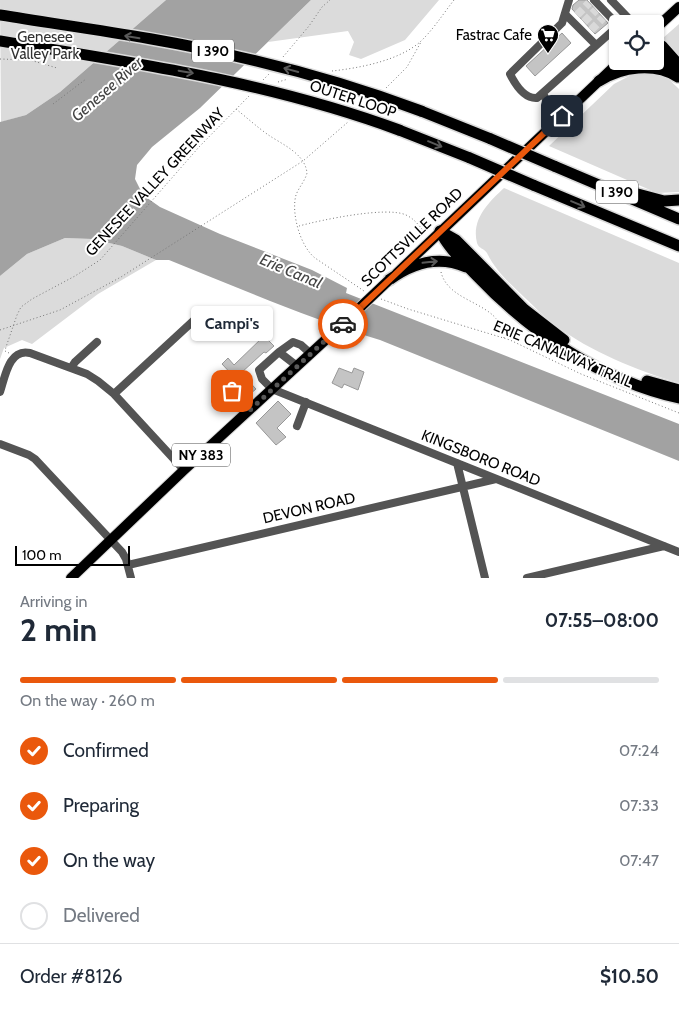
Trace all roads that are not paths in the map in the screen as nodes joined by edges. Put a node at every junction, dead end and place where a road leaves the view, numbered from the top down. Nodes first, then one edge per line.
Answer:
1 (569, 0) edge
2 (611, 0) edge
3 (592, 1) edge
4 (679, 7) edge
5 (565, 14) junction
6 (0, 15) edge
7 (626, 15) edge
8 (609, 19) edge
9 (664, 21) edge
10 (609, 33) edge
11 (0, 41) edge
12 (596, 45) junction
13 (664, 48) edge
14 (664, 62) edge
15 (679, 64) edge
16 (611, 70) edge
17 (678, 77) edge
18 (599, 81) junction
19 (542, 93) junction
20 (550, 127) junction
21 (554, 166) junction
22 (679, 200) edge
23 (679, 219) edge
24 (440, 231) junction
25 (679, 248) edge
26 (474, 272) junction
27 (389, 280) junction
28 (204, 311) dead end
29 (96, 342) dead end
30 (280, 352) junction
31 (310, 354) junction
32 (296, 366) junction
33 (70, 368) junction
34 (220, 378) dead end
35 (272, 389) junction
36 (679, 390) edge
37 (0, 392) edge
38 (114, 394) junction
39 (679, 398) edge
40 (306, 402) junction
41 (250, 410) junction
42 (297, 426) dead end
43 (0, 444) edge
44 (457, 463) junction
45 (184, 470) junction
46 (497, 479) junction
47 (462, 486) junction
48 (112, 540) junction
49 (664, 546) junction
50 (679, 552) edge
51 (128, 565) junction
52 (71, 578) edge
53 (131, 578) edge
54 (485, 578) edge
55 (527, 578) edge

1 - 5 street
2 - 7 street
3 - 8 street
4 - 9 main road
5 - 12 street
5 - 19 street
21 -> 6 highway, OUTER LOOP / I 390, bridge
10 - 12 street
11 -> 25 highway, OUTER LOOP / I 390, bridge
12 - 19 street
13 - 15 highway
14 - 17 highway
16 - 18 main road, SCOTTSVILLE ROAD / NY 383
17 - 18 highway
18 - 20 main road, SCOTTSVILLE ROAD / NY 383
19 - 20 street
20 - 24 main road, SCOTTSVILLE ROAD / NY 383
21 - 22 highway
21 - 23 highway, OUTER LOOP / I 390
24 - 26 highway
24 - 27 main road, SCOTTSVILLE ROAD / NY 383
24 - 36 highway
27 -> 26 highway
26 - 39 highway
27 - 31 main road, SCOTTSVILLE ROAD / NY 383, bridge
28 - 38 street
29 - 33 street
30 - 31 street
30 - 32 street
30 - 35 street
31 - 32 main road, SCOTTSVILLE ROAD / NY 383
32 - 35 main road, SCOTTSVILLE ROAD / NY 383
33 - 37 street
33 - 38 street
34 - 41 street
35 - 40 street, KINGSBORO ROAD
35 - 41 main road, SCOTTSVILLE ROAD / NY 383
38 - 45 street
40 - 42 street
40 - 44 street, KINGSBORO ROAD
41 - 45 main road, SCOTTSVILLE ROAD / NY 383
43 - 48 street
44 - 46 street, KINGSBORO ROAD
44 - 47 street
45 - 48 main road, SCOTTSVILLE ROAD / NY 383
46 - 47 street, DEVON ROAD
46 - 49 street, KINGSBORO ROAD
47 - 51 street, DEVON ROAD
47 - 54 street
48 - 51 street
48 - 52 main road, SCOTTSVILLE ROAD / NY 383
49 - 50 street, KINGSBORO ROAD
49 - 55 street
51 - 53 street

